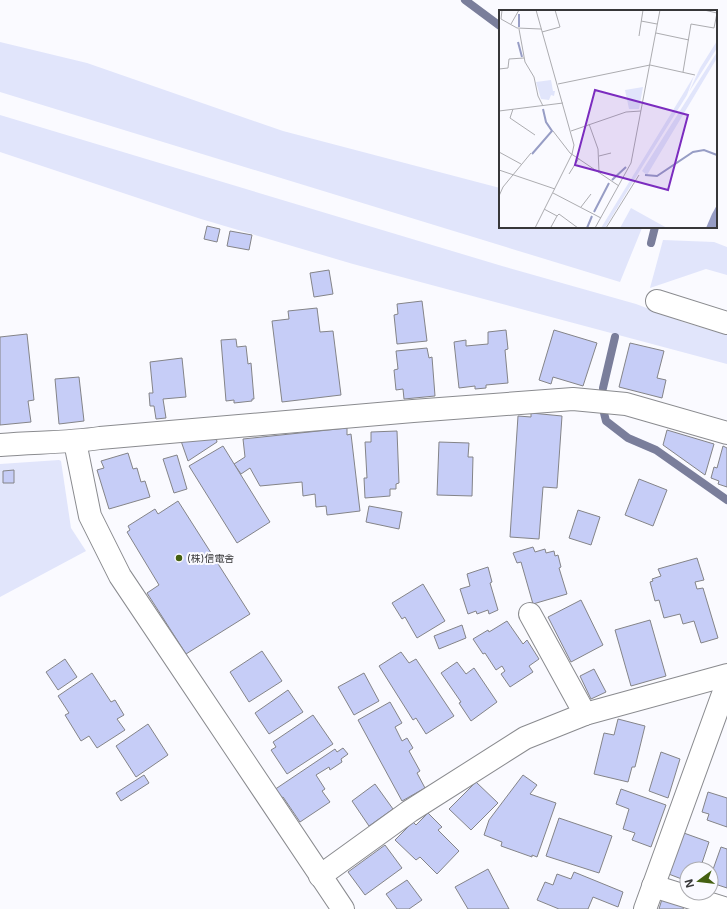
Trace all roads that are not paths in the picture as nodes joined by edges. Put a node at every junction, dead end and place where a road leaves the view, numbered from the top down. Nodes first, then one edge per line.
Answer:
1 (657, 301) dead end
2 (727, 323) edge
3 (727, 433) edge
4 (75, 442) junction
5 (0, 446) edge
6 (530, 614) dead end
7 (727, 675) edge
8 (727, 683) edge
9 (585, 714) junction
10 (320, 876) junction
11 (653, 886) junction
12 (343, 909) edge
13 (645, 909) edge
14 (727, 909) edge

1 - 2 street
3 - 4 street
4 - 5 street
4 - 10 street
6 - 9 street
7 - 9 street
8 - 11 street
9 - 10 street
10 - 12 street
11 - 13 street
11 - 14 street

